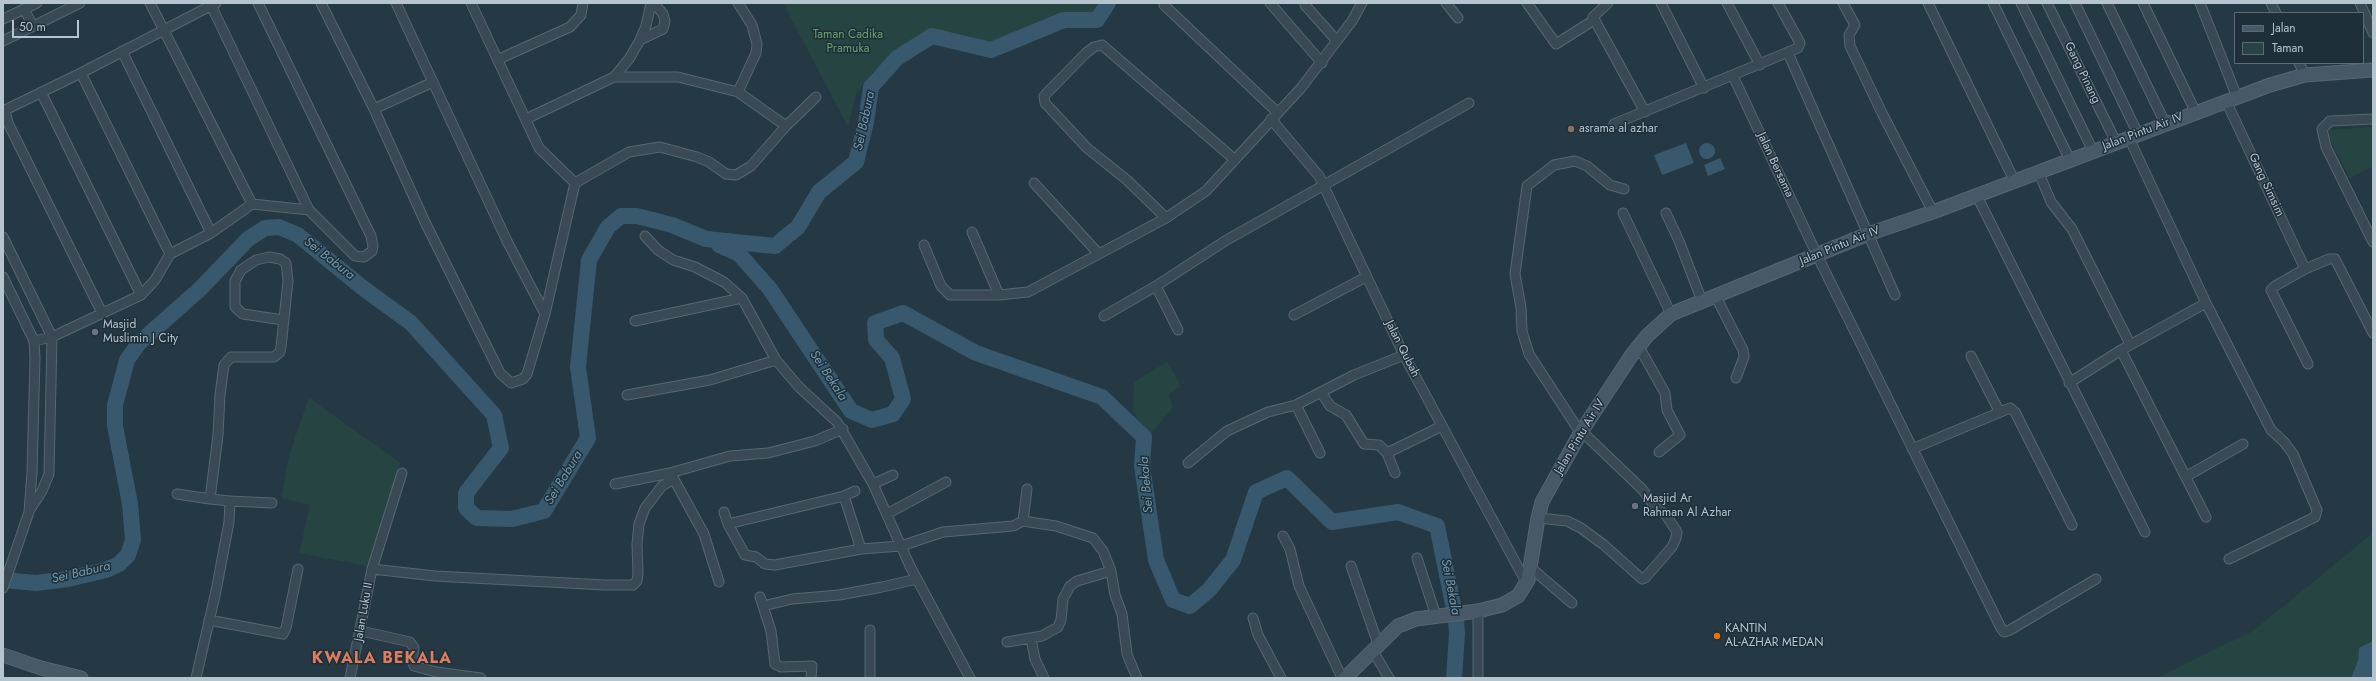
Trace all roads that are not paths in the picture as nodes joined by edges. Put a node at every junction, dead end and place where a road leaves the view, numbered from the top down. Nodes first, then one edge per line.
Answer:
1 (37, 3) edge
2 (80, 3) edge
3 (150, 3) edge
4 (258, 3) edge
5 (321, 3) edge
6 (396, 3) edge
7 (471, 3) edge
8 (583, 3) edge
9 (652, 3) edge
10 (738, 3) edge
11 (1270, 3) edge
12 (1362, 3) edge
13 (1446, 3) edge
14 (1527, 3) edge
15 (1661, 3) edge
16 (1727, 3) edge
17 (1778, 3) edge
18 (1843, 3) edge
19 (1928, 3) edge
20 (1993, 3) edge
21 (2021, 3) edge
22 (2048, 3) edge
23 (2075, 3) edge
24 (2107, 3) edge
25 (2143, 3) edge
26 (2200, 3) edge
27 (2271, 3) edge
28 (213, 4) edge
29 (1305, 4) edge
30 (1604, 4) edge
31 (1164, 5) dead end
32 (24, 9) junction
33 (2276, 12) edge
34 (2364, 12) edge
35 (1458, 18) dead end
36 (3, 19) edge
37 (1594, 20) junction
38 (33, 26) junction
39 (163, 31) junction
40 (2373, 33) edge
41 (3, 40) edge
42 (640, 40) junction
43 (1337, 40) junction
44 (122, 51) junction
45 (1788, 53) junction
46 (499, 59) junction
47 (1322, 63) junction
48 (2299, 64) edge
49 (1760, 65) junction
50 (2373, 70) edge
51 (81, 73) junction
52 (2304, 75) junction
53 (1733, 76) junction
54 (614, 77) junction
55 (433, 82) junction
56 (1704, 88) junction
57 (40, 92) junction
58 (738, 92) junction
59 (816, 97) dead end
60 (2231, 99) junction
61 (1469, 103) dead end
62 (374, 109) junction
63 (1645, 112) junction
64 (2196, 113) junction
65 (1274, 115) junction
66 (526, 119) junction
67 (2373, 119) edge
68 (1614, 124) dead end
69 (2165, 124) junction
70 (786, 126) junction
71 (2134, 136) junction
72 (2116, 142) junction
73 (2093, 151) junction
74 (1234, 159) junction
75 (2070, 160) junction
76 (2038, 173) junction
77 (2015, 182) junction
78 (575, 183) junction
79 (1034, 183) dead end
80 (1324, 185) junction
81 (1624, 189) dead end
82 (1977, 196) junction
83 (252, 204) junction
84 (309, 210) junction
85 (1933, 212) junction
86 (1623, 213) dead end
87 (1666, 213) dead end
88 (1166, 218) junction
89 (972, 232) dead end
90 (210, 233) junction
91 (1868, 234) junction
92 (645, 236) dead end
93 (3, 237) edge
94 (2373, 242) edge
95 (924, 245) dead end
96 (1098, 253) junction
97 (170, 254) junction
98 (1817, 255) junction
99 (2305, 269) junction
100 (3, 277) edge
101 (1366, 277) junction
102 (1156, 286) junction
103 (141, 294) junction
104 (999, 295) junction
105 (1715, 295) junction
106 (1895, 295) dead end
107 (742, 298) junction
108 (1702, 301) junction
109 (2206, 303) junction
110 (102, 313) junction
111 (545, 314) junction
112 (1671, 314) junction
113 (1294, 315) dead end
114 (1104, 316) dead end
115 (283, 320) junction
116 (635, 321) dead end
117 (1178, 330) dead end
118 (2373, 333) edge
119 (52, 338) junction
120 (34, 340) junction
121 (2130, 344) junction
122 (1639, 347) junction
123 (2121, 350) junction
124 (1404, 356) junction
125 (1972, 356) dead end
126 (51, 357) junction
127 (35, 358) junction
128 (776, 360) junction
129 (2308, 364) dead end
130 (1736, 378) dead end
131 (2069, 383) junction
132 (1321, 392) junction
133 (627, 396) dead end
134 (1296, 404) junction
135 (1998, 411) junction
136 (1442, 426) junction
137 (843, 429) junction
138 (1581, 432) junction
139 (2243, 444) dead end
140 (1912, 449) junction
141 (1387, 452) junction
142 (1659, 452) dead end
143 (1320, 453) dead end
144 (1188, 463) dead end
145 (32, 472) junction
146 (402, 473) dead end
147 (1395, 473) dead end
148 (49, 474) junction
149 (893, 475) dead end
150 (672, 476) junction
151 (2186, 476) junction
152 (946, 482) dead end
153 (615, 484) dead end
154 (874, 484) junction
155 (1027, 489) dead end
156 (855, 491) dead end
157 (177, 494) dead end
158 (844, 496) junction
159 (210, 499) junction
160 (230, 501) junction
161 (272, 503) dead end
162 (29, 512) junction
163 (724, 512) dead end
164 (887, 514) junction
165 (1538, 518) junction
166 (2206, 518) dead end
167 (1023, 521) junction
168 (728, 524) junction
169 (2072, 525) dead end
170 (2145, 532) dead end
171 (1283, 536) dead end
172 (901, 546) junction
173 (861, 549) junction
174 (1417, 558) dead end
175 (2229, 559) dead end
176 (1351, 566) dead end
177 (1531, 568) junction
178 (298, 569) dead end
179 (372, 569) junction
180 (1111, 571) junction
181 (917, 579) junction
182 (2096, 579) dead end
183 (719, 582) dead end
184 (1527, 584) junction
185 (3, 588) edge
186 (1572, 603) dead end
187 (1473, 612) junction
188 (1438, 615) junction
189 (1252, 618) dead end
190 (209, 620) junction
191 (870, 630) dead end
192 (361, 631) junction
193 (1031, 639) junction
194 (1007, 642) dead end
195 (1376, 647) junction
196 (3, 655) edge
197 (81, 678) edge
198 (196, 678) edge
199 (350, 678) edge
200 (481, 678) edge
201 (811, 678) edge
202 (870, 678) edge
203 (970, 678) edge
204 (1044, 678) edge
205 (1137, 678) edge
206 (1281, 678) edge
207 (1344, 678) edge
208 (1388, 678) edge
209 (1478, 678) edge

1 - 32 street
2 - 38 street
3 - 39 street
4 - 84 street
5 - 62 street
6 - 55 street
7 - 46 street
8 - 46 street
9 - 42 street
9 - 42 street
10 - 58 street
11 - 47 street
12 - 43 street
13 - 35 street
14 - 37 street
15 - 56 street
16 - 49 street
17 - 45 street
18 - 85 street
19 - 77 street
20 - 75 street
21 - 73 street
22 - 72 street, Gang Pinang
23 - 71 street
24 - 69 street
25 - 64 street
26 - 60 street, Gang Simsim
27 - 33 street
28 - 39 street
28 - 84 street
29 - 43 street
30 - 37 street
31 - 65 street, Jalan Qubah
32 - 36 street
32 - 38 street
34 - 40 street
37 - 63 street
38 - 41 street
39 - 44 street
39 - 83 street
42 - 54 street
43 - 47 street
44 - 51 street
44 - 90 street
45 - 49 street
45 - 91 street
46 - 66 street
47 - 65 street
48 - 52 street
49 - 53 street
50 - 52 main road, Jalan Pintu Air IV
51 - 57 street
51 - 97 street
52 - 60 main road, Jalan Pintu Air IV
53 - 56 street
53 - 98 street, Jalan Bersama
54 - 58 street
54 - 66 street
55 - 62 street
55 - 111 street
56 - 63 street
57 - 103 street
57 - 110 street
58 - 70 street
59 - 70 street
60 - 64 main road, Jalan Pintu Air IV
60 - 99 street, Gang Simsim
61 - 80 street
62 - 111 street
63 - 68 street
64 - 69 main road, Jalan Pintu Air IV
65 - 74 street
65 - 80 street, Jalan Qubah
66 - 78 street
67 - 94 street
69 - 71 main road, Jalan Pintu Air IV
70 - 78 street
71 - 72 main road, Jalan Pintu Air IV
71 - 109 street
72 - 73 main road, Jalan Pintu Air IV
73 - 75 main road, Jalan Pintu Air IV
74 - 88 street
74 - 88 street
75 - 76 main road, Jalan Pintu Air IV
76 - 77 main road, Jalan Pintu Air IV
76 - 121 street
77 - 82 main road, Jalan Pintu Air IV
78 - 111 street
79 - 96 street
80 - 101 street, Jalan Qubah
80 - 102 street
81 - 138 street
82 - 85 main road, Jalan Pintu Air IV
82 - 131 street
83 - 84 street
83 - 90 street
85 - 91 main road, Jalan Pintu Air IV
86 - 112 street
87 - 108 street
88 - 96 street
89 - 104 street
90 - 97 street
91 - 98 main road, Jalan Pintu Air IV
91 - 106 street
92 - 107 street
93 - 119 street
95 - 104 street
96 - 104 street
97 - 103 street
98 - 105 main road, Jalan Pintu Air IV
98 - 140 street, Jalan Bersama
99 - 118 street
99 - 129 street
100 - 120 street
101 - 113 street
101 - 124 street, Jalan Qubah
102 - 114 street
102 - 117 street
103 - 110 street
105 - 108 main road, Jalan Pintu Air IV
105 - 130 street
107 - 116 street
107 - 128 street
108 - 112 main road, Jalan Pintu Air IV
109 - 121 street
109 - 175 street
110 - 119 street
112 - 122 main road, Jalan Pintu Air IV
115 - 115 street
115 - 159 street
119 - 120 street
119 - 126 street
120 - 127 street
121 - 123 street
122 - 138 main road, Jalan Pintu Air IV
122 - 142 street
123 - 131 street
123 - 151 street
124 - 132 street
124 - 136 street, Jalan Qubah
125 - 135 street
126 - 127 street
126 - 148 street
127 - 145 street
128 - 133 street
128 - 137 street
131 - 170 street
132 - 134 street
132 - 141 street
134 - 143 street
134 - 144 street
135 - 140 street
135 - 169 street
136 - 141 street
136 - 184 street, Jalan Qubah
137 - 150 street
137 - 154 street
138 - 165 main road, Jalan Pintu Air IV
138 - 165 street
139 - 151 street
140 - 182 street, Jalan Bersama
141 - 147 street
145 - 148 street
145 - 162 street
146 - 179 street, Jalan Luku II
148 - 162 street
149 - 154 street
150 - 153 street
150 - 179 street
150 - 183 street
151 - 166 street
152 - 164 street
154 - 164 street
155 - 167 street
156 - 158 street
157 - 159 street
158 - 168 street
158 - 173 street
159 - 160 street
160 - 161 street
160 - 190 street
162 - 185 street
163 - 168 street
164 - 172 street
165 - 177 main road, Jalan Pintu Air IV
167 - 172 street
167 - 180 street
168 - 173 street
171 - 207 street
172 - 173 street
172 - 181 street
174 - 188 street
176 - 195 street
177 - 184 main road, Jalan Pintu Air IV
177 - 186 street
178 - 190 street
179 - 192 street, Jalan Luku II
180 - 193 street
180 - 205 street
181 - 201 street
181 - 203 street
184 - 187 main road, Jalan Pintu Air IV
187 - 188 main road, Jalan Pintu Air IV
187 - 209 street
188 - 195 main road, Jalan Pintu Air IV
189 - 206 street
190 - 198 street
191 - 202 street
192 - 199 street, Jalan Luku II
192 - 200 street
193 - 194 street
193 - 204 street
195 - 207 main road, Jalan Pintu Air IV
195 - 208 street
196 - 197 main road

